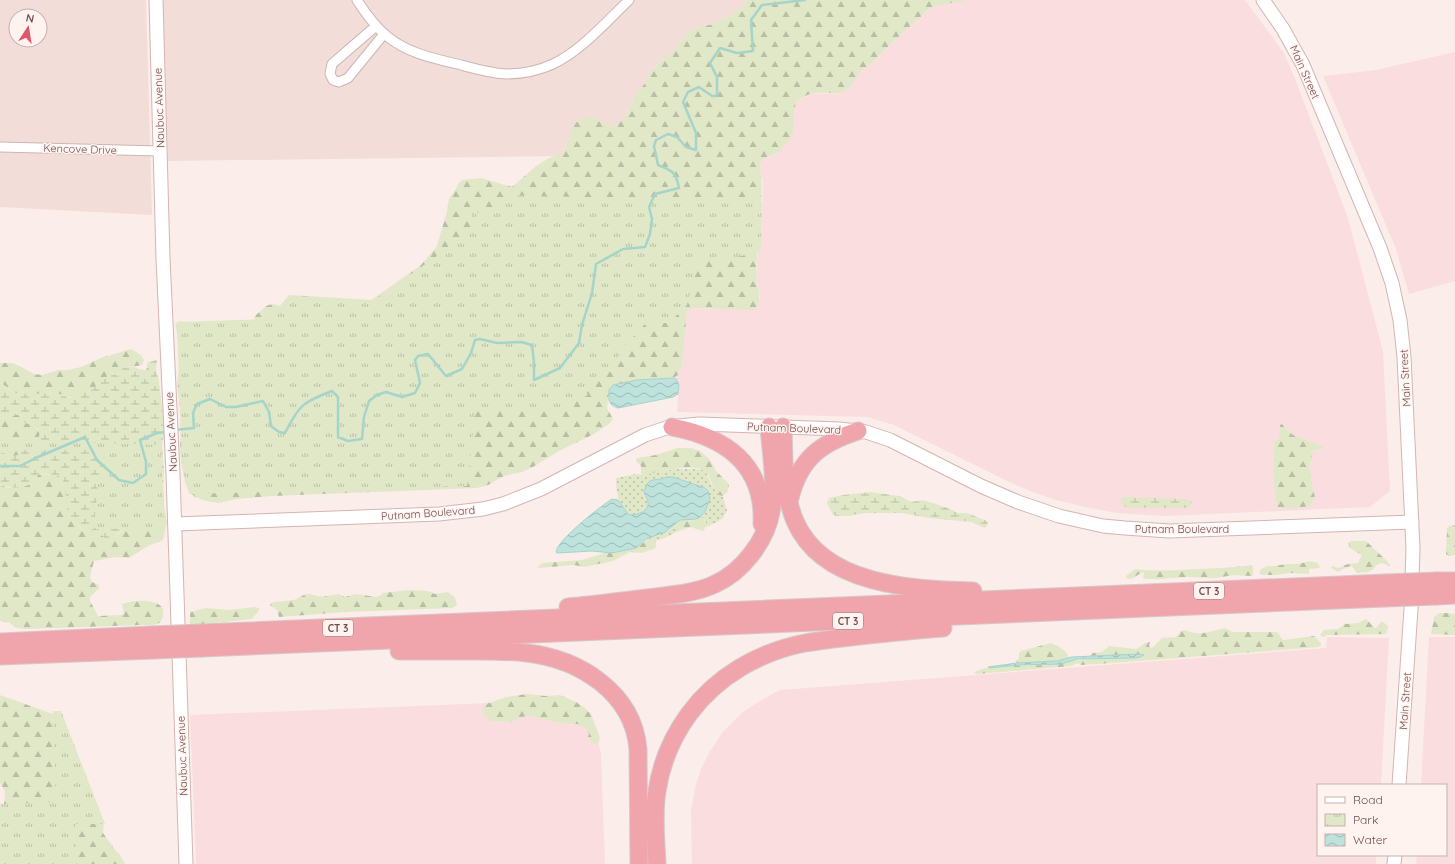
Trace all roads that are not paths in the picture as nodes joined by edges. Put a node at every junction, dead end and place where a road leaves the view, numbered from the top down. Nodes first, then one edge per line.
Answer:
1 (156, 0) edge
2 (357, 0) edge
3 (629, 0) edge
4 (1263, 0) edge
5 (376, 26) junction
6 (384, 34) junction
7 (0, 147) edge
8 (160, 151) junction
9 (672, 427) junction
10 (776, 427) junction
11 (858, 431) junction
12 (790, 502) junction
13 (1412, 522) junction
14 (175, 524) junction
15 (760, 540) junction
16 (1455, 581) edge
17 (1437, 589) junction
18 (1386, 591) junction
19 (1455, 595) edge
20 (1032, 598) junction
21 (1024, 614) junction
22 (476, 622) junction
23 (201, 640) junction
24 (0, 642) edge
25 (153, 642) junction
26 (311, 643) junction
27 (0, 656) edge
28 (1399, 784) edge
29 (186, 864) edge
30 (639, 864) edge
31 (657, 864) edge

1 - 8 main road, Naubuc Avenue
2 - 5 street
3 - 6 street
4 - 13 main road, Main Street
5 - 6 street
5 - 6 street
7 - 8 street, Kencove Drive
8 - 14 main road, Naubuc Avenue
9 - 10 main road, Putnam Boulevard
9 - 14 main road, Putnam Boulevard
9 - 15 highway
10 - 11 main road, Putnam Boulevard
10 - 12 highway
10 - 15 highway
11 - 12 highway
11 - 13 main road, Putnam Boulevard
12 - 20 highway
13 - 28 main road, Main Street
14 - 29 main road, Naubuc Avenue
15 - 22 highway
16 - 17 highway, CT 3
17 - 18 highway, CT 3, bridge
17 - 19 highway, CT 3
18 - 20 highway, CT 3
18 - 21 highway, CT 3
20 - 22 highway, CT 3
21 - 26 highway, CT 3
21 - 31 highway
22 - 23 highway, CT 3
23 - 25 highway, CT 3, bridge
23 - 26 highway, CT 3
24 - 25 highway, CT 3
25 - 27 highway, CT 3
26 - 30 highway

